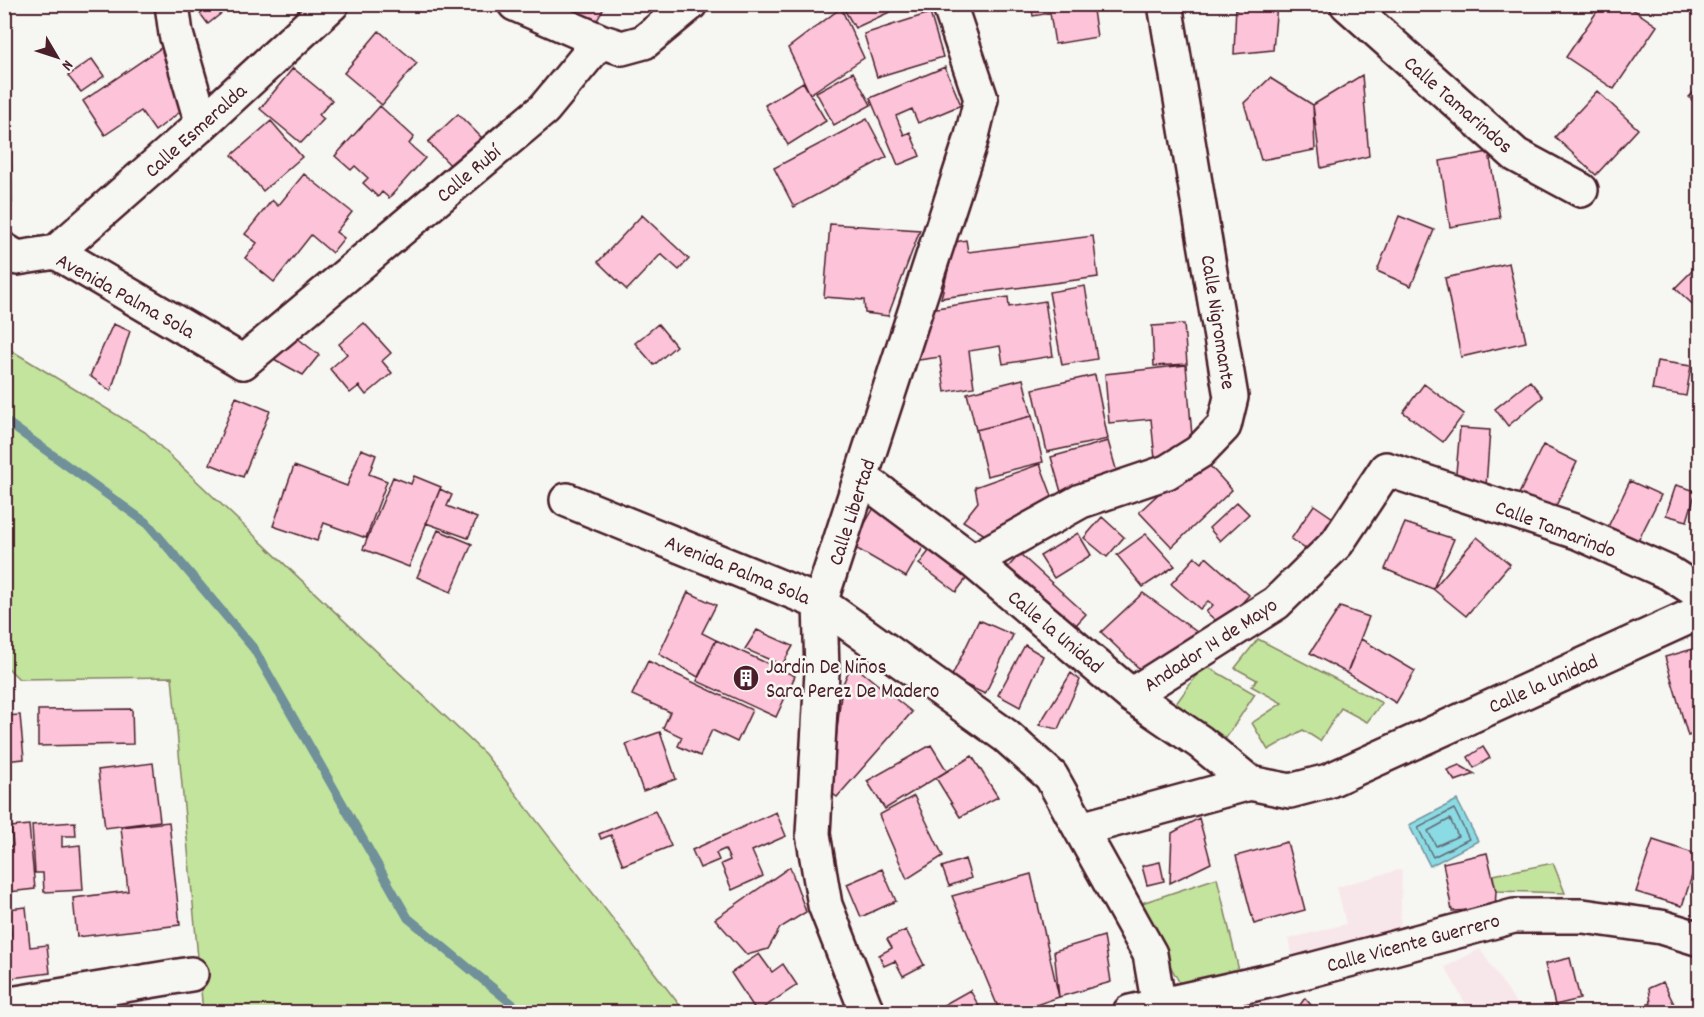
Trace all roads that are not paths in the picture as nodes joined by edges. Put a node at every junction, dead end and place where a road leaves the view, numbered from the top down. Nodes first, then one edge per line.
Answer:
1 (172, 4) edge
2 (332, 4) edge
3 (515, 4) edge
4 (690, 4) edge
5 (950, 4) edge
6 (1165, 4) edge
7 (1349, 5) edge
8 (600, 41) junction
9 (202, 124) junction
10 (1581, 190) dead end
11 (4, 250) edge
12 (56, 252) junction
13 (243, 362) joint
14 (1407, 475) joint
15 (862, 478) junction
16 (567, 500) dead end
17 (973, 561) junction
18 (1700, 593) edge
19 (820, 603) junction
20 (1700, 612) edge
21 (1131, 695) junction
22 (1250, 783) junction
23 (1081, 829) junction
24 (1700, 939) edge
25 (191, 974) dead end
26 (4, 1005) edge
27 (1151, 1011) edge
28 (867, 1012) edge

1 - 9 street
2 - 9 street, Calle Esmeralda
3 - 8 street
4 - 8 street
5 - 15 street, Calle Libertad
6 - 17 street, Calle Nigromante
7 - 10 street, Calle Tamarindos
8 - 13 street, Calle Rubí
9 - 12 street, Calle Esmeralda
11 - 12 street, Avenida Palma Sola
12 - 13 street, Avenida Palma Sola
14 - 18 street, Calle Tamarindo
14 - 21 street, Andador 14 de Mayo
15 - 17 street, Calle la Unidad
15 - 19 street, Calle Libertad
16 - 19 street, Avenida Palma Sola
17 - 21 street, Calle la Unidad
19 - 23 street
19 - 28 street, Avenida Palma Sola
20 - 22 street, Calle la Unidad
21 - 22 street, Calle la Unidad
22 - 23 street, Calle la Unidad
23 - 27 street
24 - 27 street, Calle Vicente Guerrero
25 - 26 street

